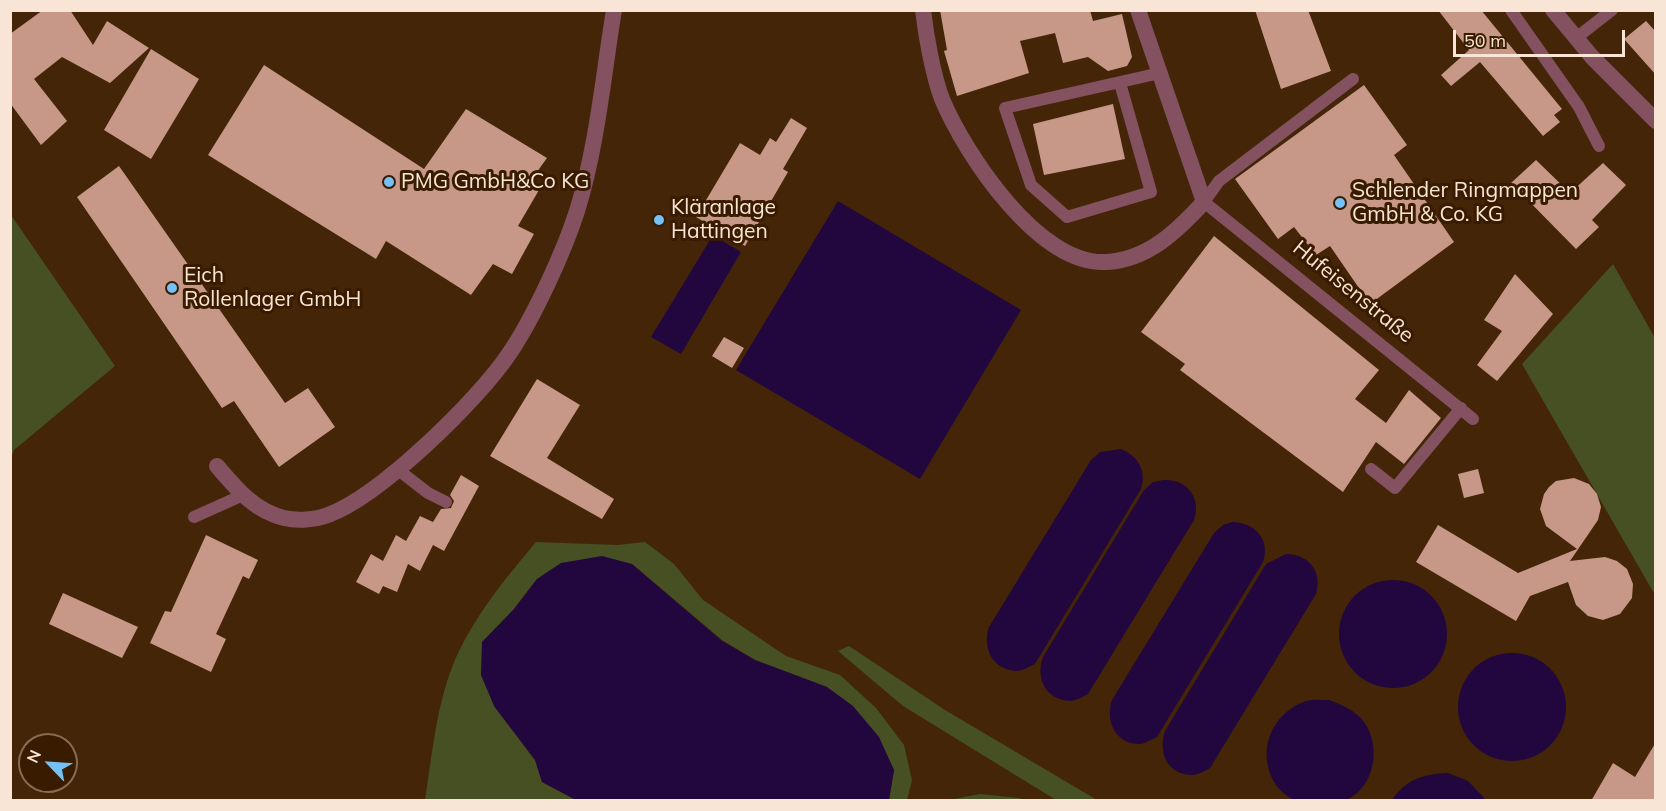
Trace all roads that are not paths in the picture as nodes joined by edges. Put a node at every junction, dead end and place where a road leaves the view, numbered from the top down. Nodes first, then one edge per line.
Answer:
1 (614, 10) edge
2 (923, 10) edge
3 (1138, 10) edge
4 (1511, 10) edge
5 (1553, 10) edge
6 (1612, 10) edge
7 (1576, 38) junction
8 (1160, 73) junction
9 (1353, 79) dead end
10 (1120, 83) junction
11 (1656, 121) edge
12 (1599, 146) dead end
13 (1204, 202) junction
14 (1461, 408) junction
15 (1473, 419) dead end
16 (217, 466) dead end
17 (397, 469) junction
18 (1371, 469) dead end
19 (243, 495) junction
20 (446, 502) dead end
21 (194, 517) dead end

1 - 17 street
2 - 13 street
3 - 8 street
4 - 12 lane
5 - 7 street
6 - 7 lane
7 - 11 street
8 - 10 lane
8 - 13 street
9 - 13 lane
10 - 10 lane
13 - 14 lane, Hufeisenstraße
14 - 15 lane, Hufeisenstraße
14 - 18 lane
16 - 19 street
17 - 19 street
17 - 20 lane
19 - 21 lane

